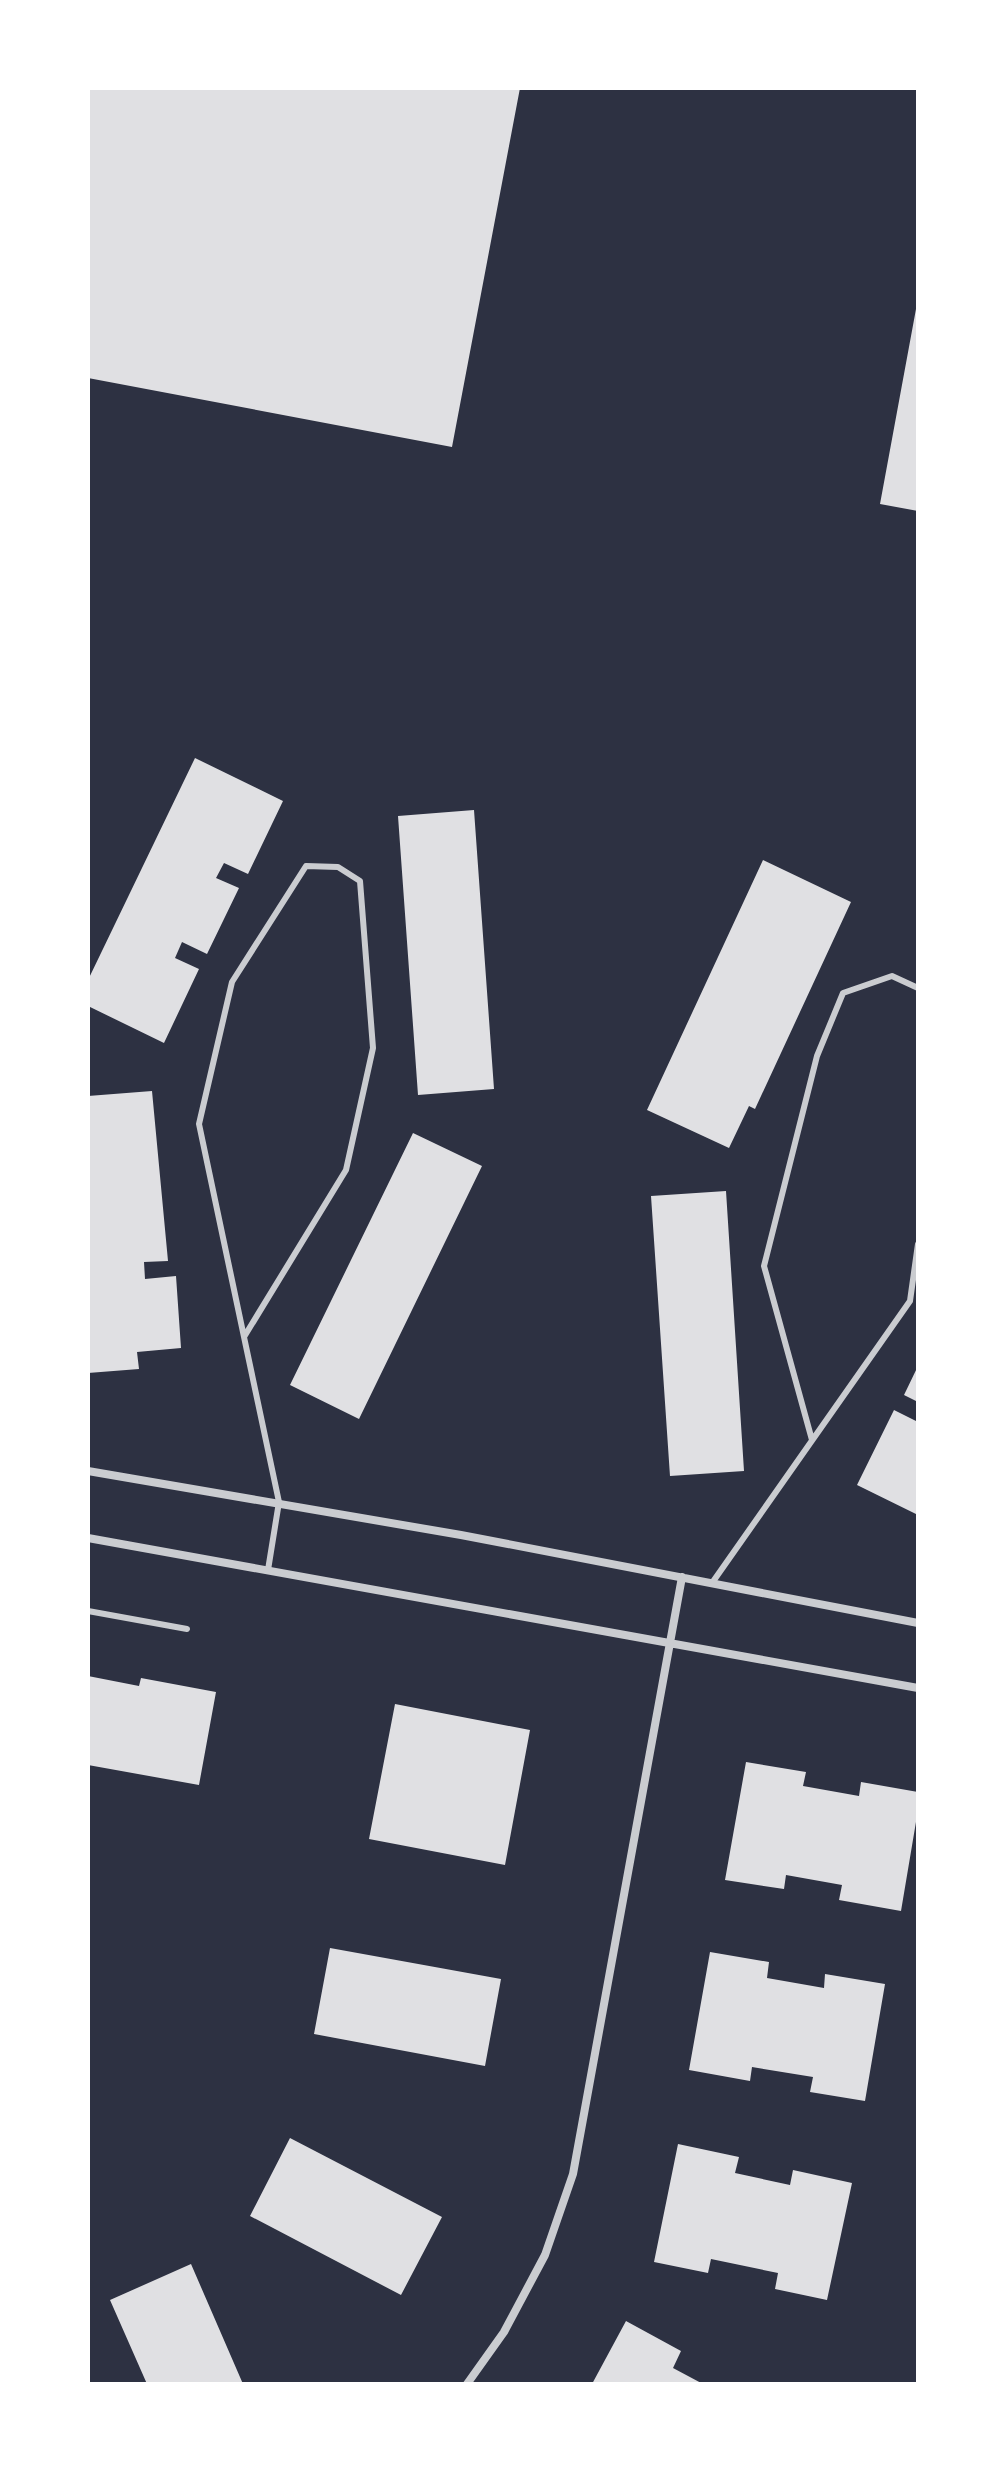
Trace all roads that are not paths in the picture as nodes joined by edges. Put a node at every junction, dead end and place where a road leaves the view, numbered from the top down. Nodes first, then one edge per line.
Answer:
1 (918, 988) edge
2 (918, 1244) edge
3 (244, 1337) junction
4 (812, 1440) junction
5 (88, 1471) edge
6 (279, 1502) junction
7 (88, 1538) edge
8 (268, 1570) junction
9 (682, 1577) junction
10 (712, 1583) junction
11 (88, 1611) edge
12 (918, 1623) edge
13 (187, 1629) dead end
14 (670, 1642) junction
15 (918, 1688) edge
16 (467, 2384) edge

1 - 4 lane
2 - 4 lane
3 - 3 lane
3 - 6 lane
4 - 10 lane
5 - 6 street
6 - 8 lane
6 - 9 street
7 - 8 street
8 - 14 street
9 - 10 street
9 - 14 street
10 - 12 street
11 - 13 lane
14 - 15 street
14 - 16 street

